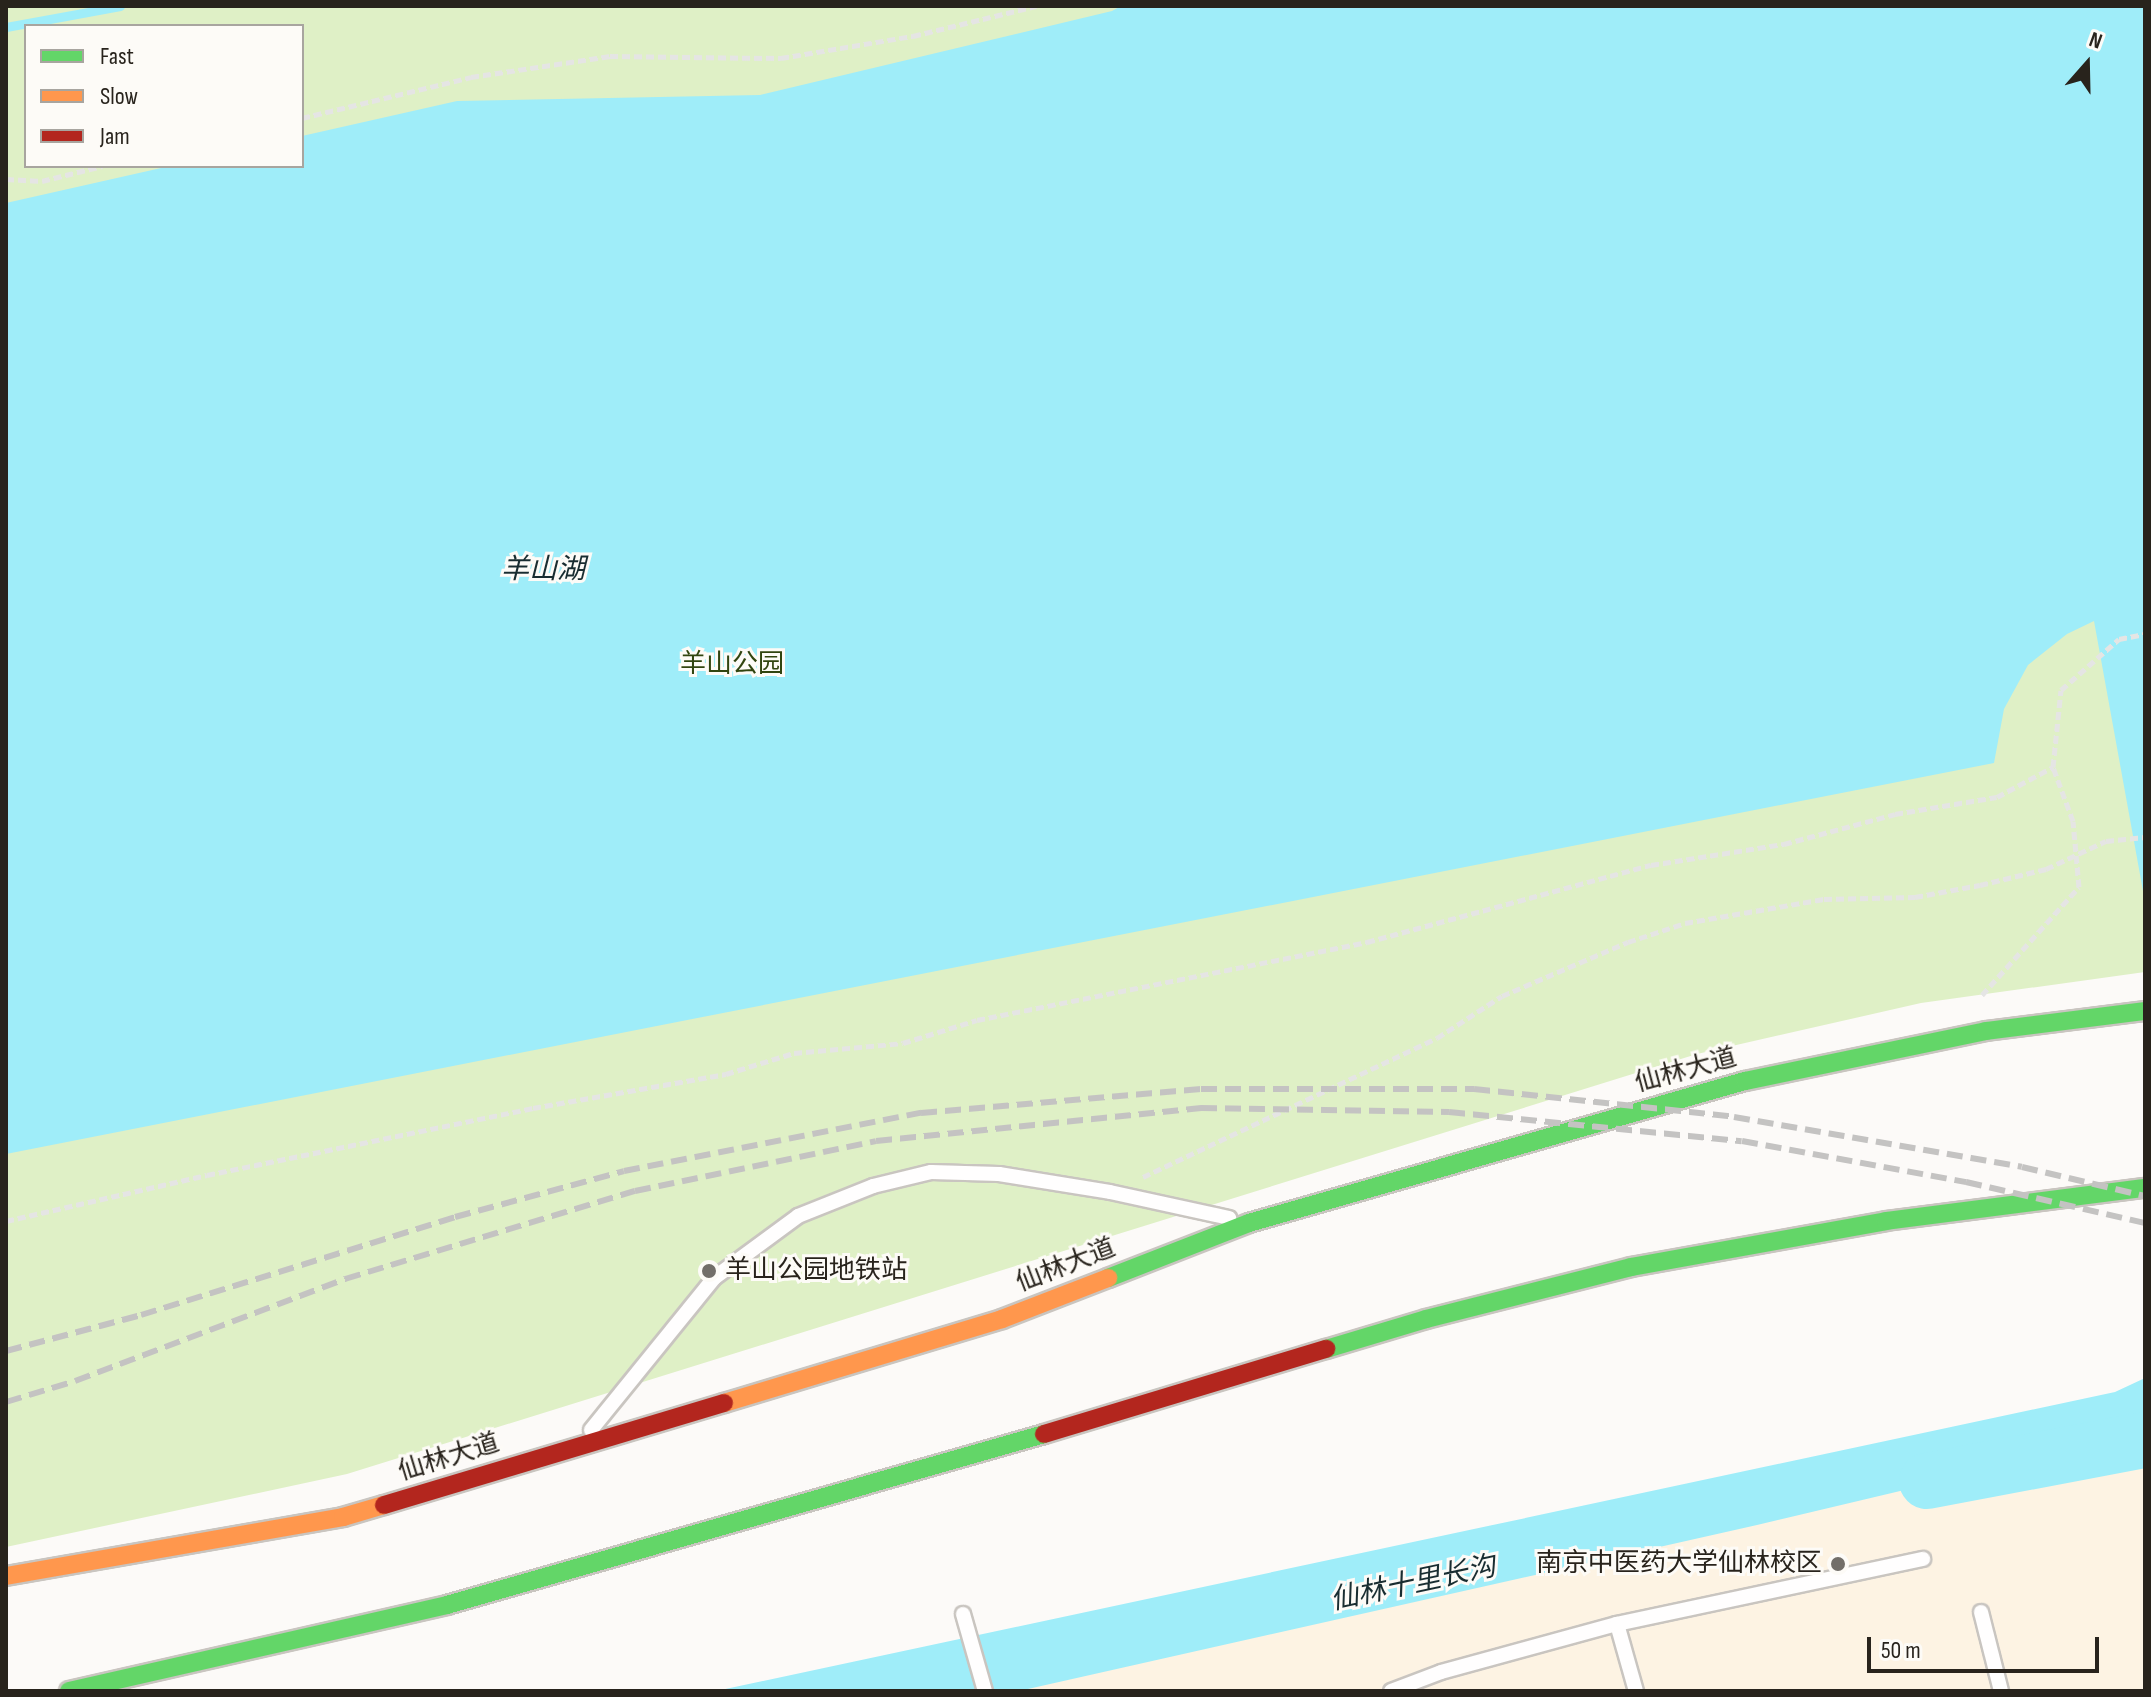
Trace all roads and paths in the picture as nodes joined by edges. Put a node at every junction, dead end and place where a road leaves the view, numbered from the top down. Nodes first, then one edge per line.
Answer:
1 (1036, 6) edge
2 (304, 118) edge
3 (94, 168) edge
4 (6, 179) edge
5 (2145, 634) edge
6 (2053, 767) junction
7 (2145, 837) edge
8 (2076, 855) junction
9 (1973, 1005) dead end
10 (2136, 1012) edge
11 (2145, 1188) edge
12 (1110, 1192) junction
13 (6, 1221) edge
14 (1249, 1223) junction
15 (577, 1447) junction
16 (1923, 1559) dead end
17 (6, 1576) edge
18 (1981, 1612) dead end
19 (963, 1614) dead end
20 (1617, 1624) junction
21 (69, 1691) edge
22 (985, 1691) edge
23 (1391, 1691) edge
24 (1636, 1691) edge
25 (2001, 1691) edge

1 - 2 path
3 - 4 path
5 - 6 path
6 - 8 path
6 - 13 path
7 - 8 path
8 - 9 path
8 - 12 path
10 - 14 main road, 仙林大道
11 - 21 main road
12 - 14 lane
12 - 15 lane
14 - 15 main road, 仙林大道
15 - 17 main road, 仙林大道
16 - 20 lane
18 - 25 lane
19 - 22 lane
20 - 23 lane
20 - 24 lane

